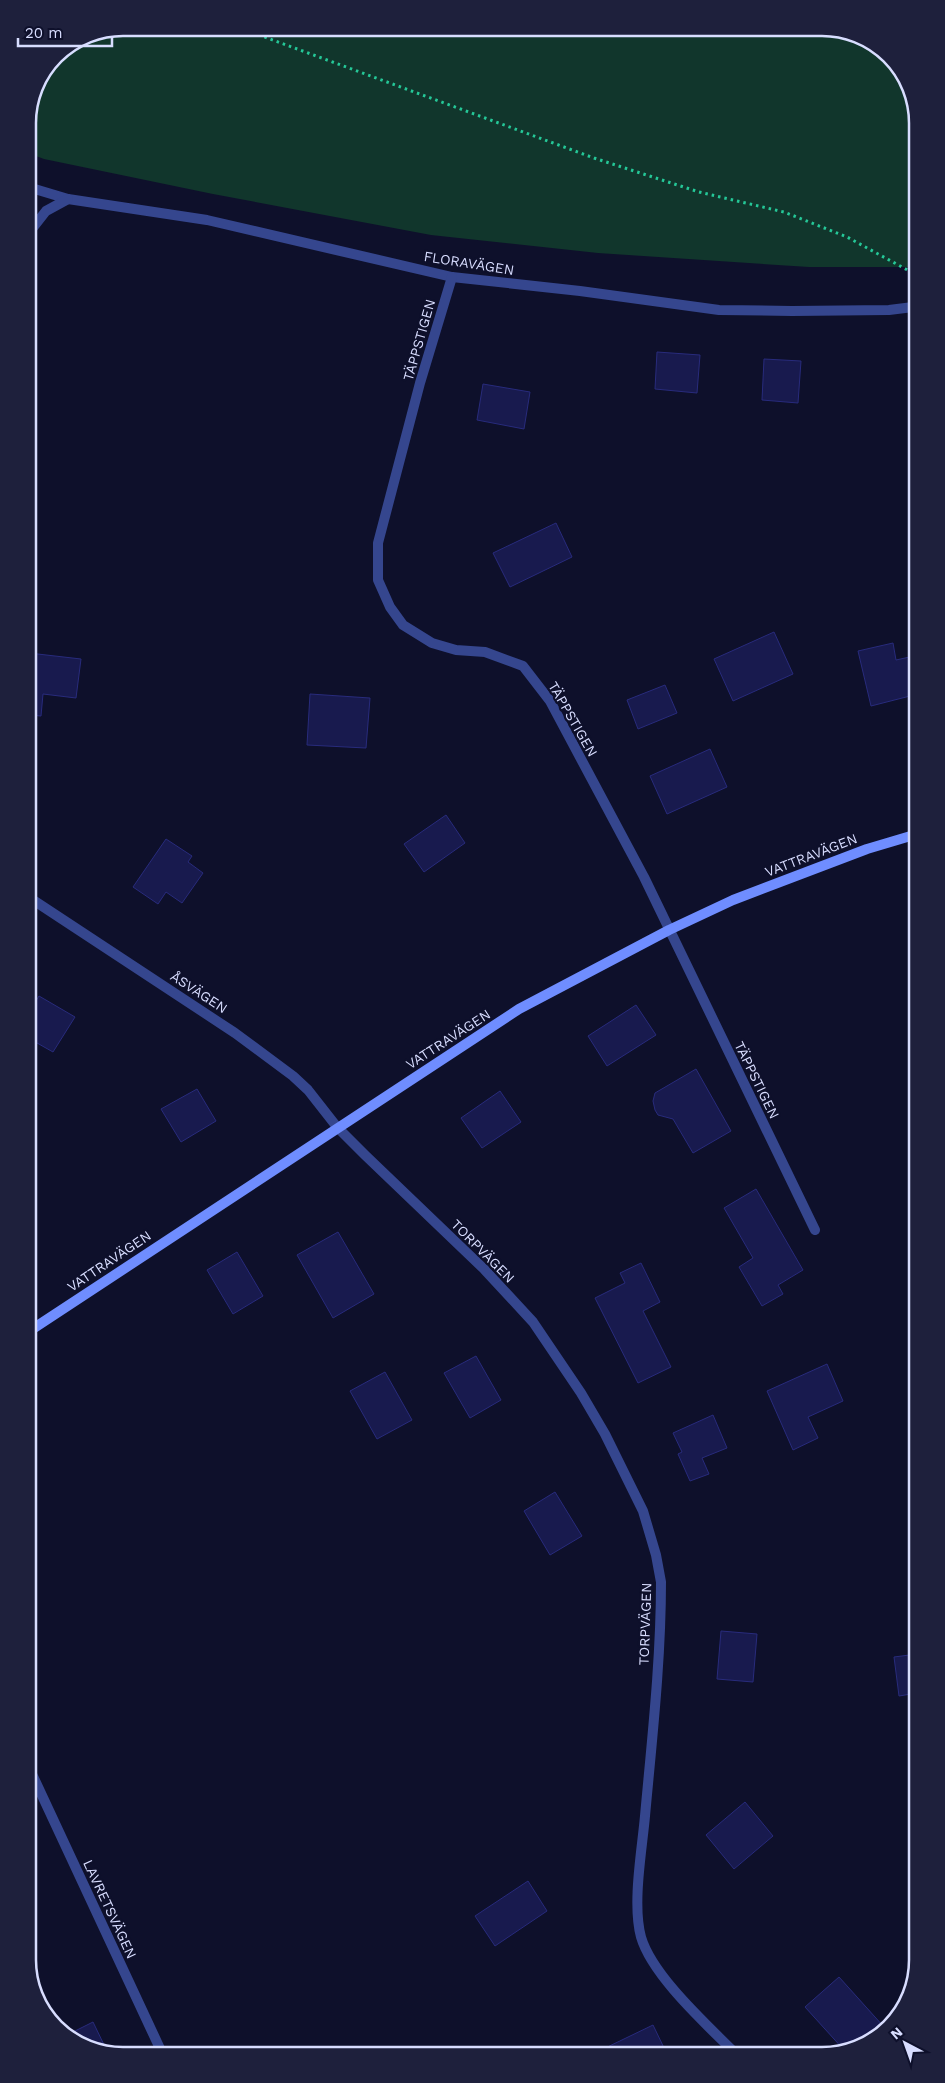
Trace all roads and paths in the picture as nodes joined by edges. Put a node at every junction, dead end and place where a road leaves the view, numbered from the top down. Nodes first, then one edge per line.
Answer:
1 (262, 36) edge
2 (36, 189) edge
3 (68, 199) junction
4 (36, 224) edge
5 (909, 271) edge
6 (452, 277) junction
7 (909, 308) edge
8 (909, 836) edge
9 (36, 902) edge
10 (669, 930) junction
11 (337, 1127) junction
12 (815, 1230) dead end
13 (36, 1327) edge
14 (36, 1783) edge
15 (159, 2047) edge
16 (729, 2047) edge

1 - 5 path
2 - 3 street, FLORAVÄGEN
3 - 4 street
3 - 6 street, FLORAVÄGEN
6 - 7 street, FLORAVÄGEN
6 - 10 street, TÄPPSTIGEN
8 - 10 street, VATTRAVÄGEN
9 - 11 street, ÅSVÄGEN
10 - 11 street, VATTRAVÄGEN
10 - 12 street, TÄPPSTIGEN
11 - 13 street, VATTRAVÄGEN
11 - 16 street, TORPVÄGEN
14 - 15 street, LAVRETSVÄGEN

